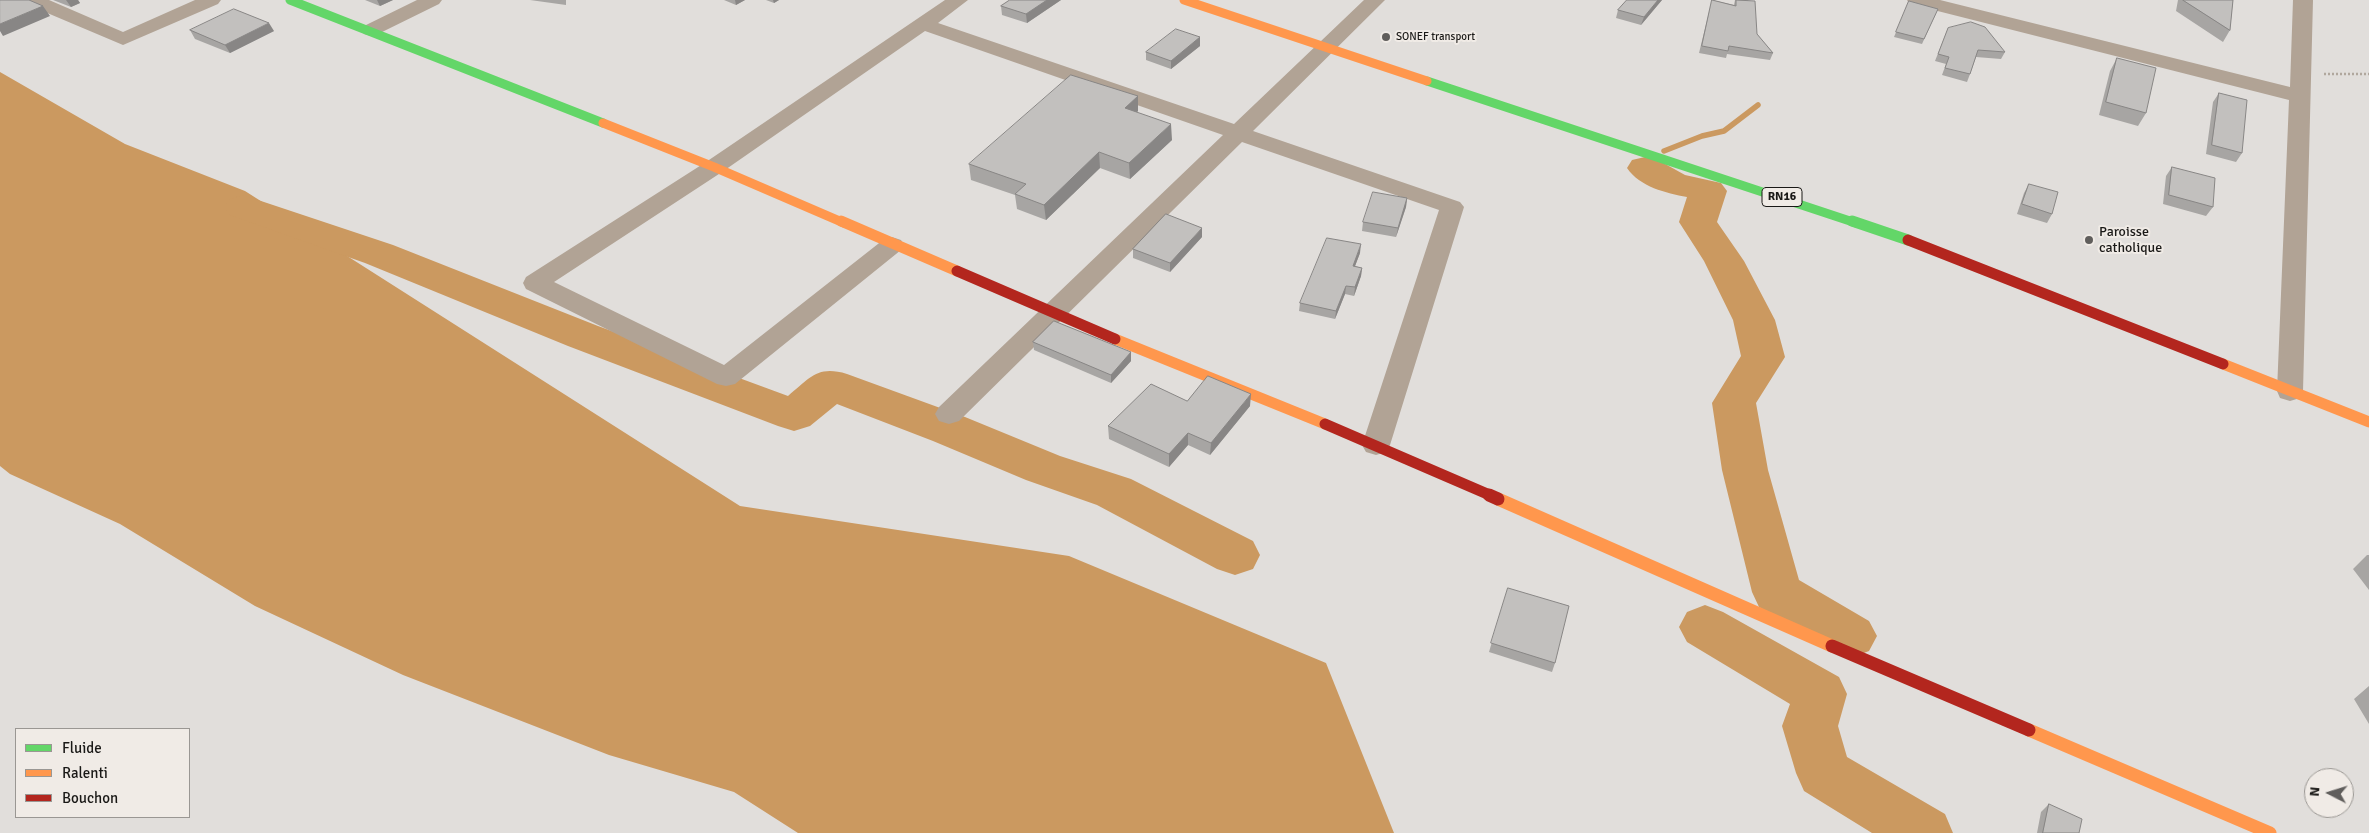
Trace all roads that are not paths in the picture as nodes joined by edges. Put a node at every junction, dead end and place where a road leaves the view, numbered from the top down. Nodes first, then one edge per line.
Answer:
1 (33, 0) edge
2 (211, 0) edge
3 (290, 0) edge
4 (432, 0) edge
5 (958, 0) edge
6 (1184, 0) edge
7 (1375, 0) edge
8 (2303, 0) edge
9 (1928, 1) edge
10 (923, 24) junction
11 (371, 30) junction
12 (1326, 48) junction
13 (2300, 85) junction
14 (1239, 132) junction
15 (714, 167) junction
16 (892, 245) junction
17 (1053, 313) junction
18 (2290, 390) junction
19 (949, 414) dead end
20 (2369, 422) edge
21 (1376, 445) junction
22 (2270, 833) edge

1 - 2 street
3 - 11 street
4 - 11 street
5 - 10 street
6 - 12 street, RN16
7 - 12 street
8 - 13 street
9 - 13 street
10 - 14 street
10 - 15 street
11 - 15 street
12 - 14 street
12 - 18 street, RN16
13 - 18 street
14 - 17 street
14 - 21 street
15 - 16 street
15 - 16 street
16 - 17 street
17 - 19 street
17 - 21 street
18 - 20 street, RN16
21 - 22 street

